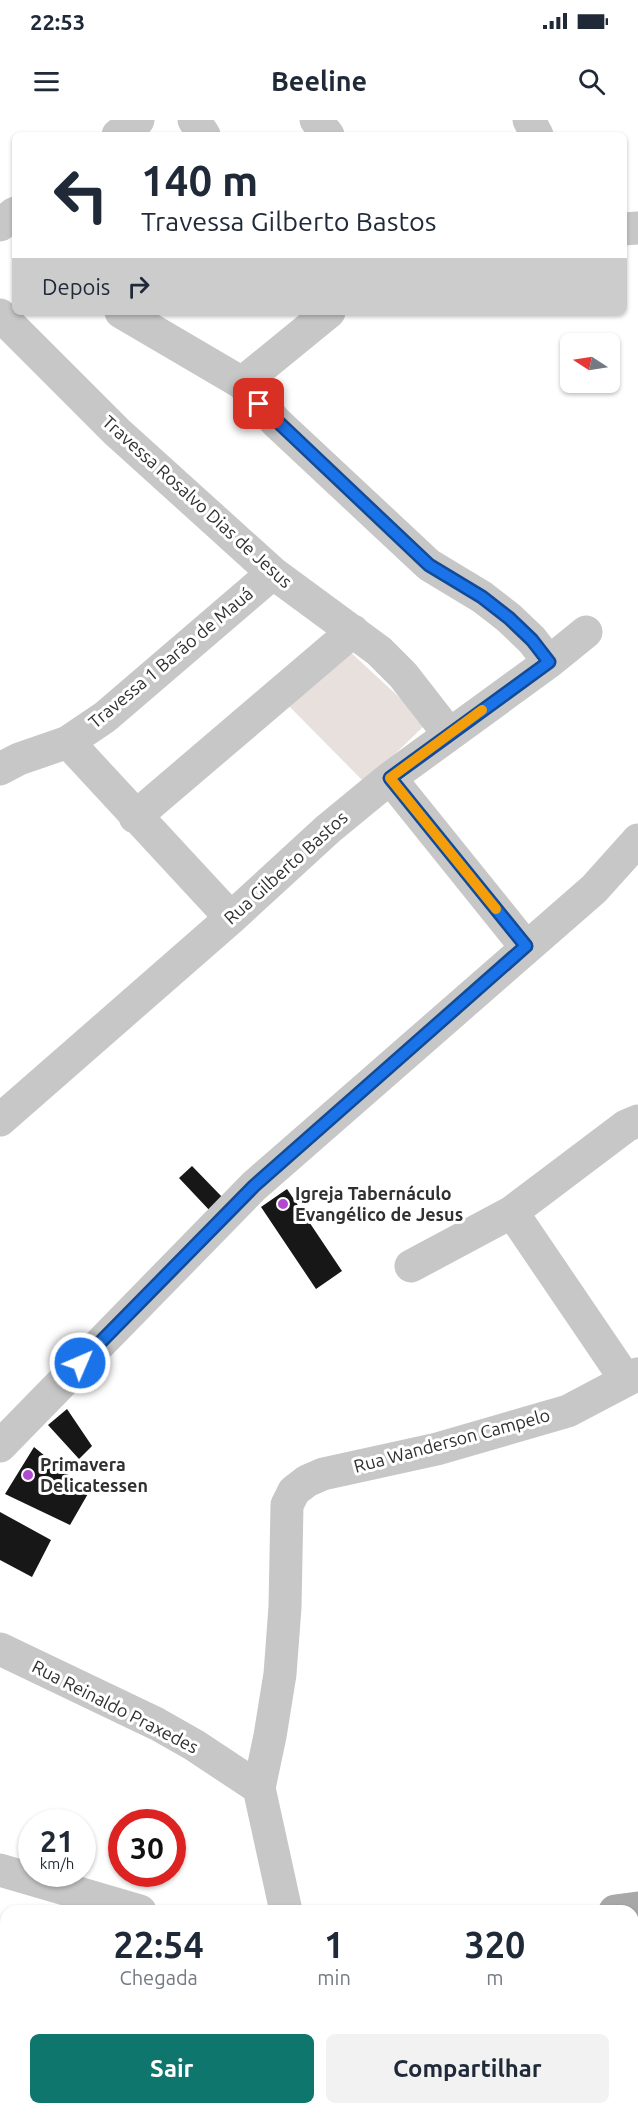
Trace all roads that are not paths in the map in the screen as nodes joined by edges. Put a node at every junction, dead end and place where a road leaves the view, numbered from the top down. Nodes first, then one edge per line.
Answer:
1 (138, 120) edge
2 (122, 132) edge
3 (0, 315) edge
4 (126, 315) edge
5 (324, 315) edge
6 (242, 383) junction
7 (273, 573) junction
8 (353, 631) junction
9 (586, 632) dead end
10 (549, 662) junction
11 (449, 734) junction
12 (68, 742) junction
13 (0, 769) edge
14 (390, 778) junction
15 (135, 817) junction
16 (638, 840) edge
17 (231, 918) junction
18 (526, 946) junction
19 (0, 1120) edge
20 (638, 1121) edge
21 (512, 1212) junction
22 (411, 1266) dead end
23 (632, 1377) edge
24 (0, 1446) edge
25 (0, 1649) edge
26 (259, 1788) junction
27 (0, 1870) edge
28 (120, 1905) edge
29 (285, 1905) edge

1 - 2 street
3 - 7 street, Travessa Rosalvo Dias de Jesus
4 - 6 street
5 - 6 street
6 - 10 street
7 - 8 street, Travessa Rosalvo Dias de Jesus
7 - 12 street, Travessa 1 Barão de Mauá
8 - 11 street, Travessa Rosalvo Dias de Jesus
8 - 15 street
9 - 10 street, Rua Gilberto Bastos
10 - 11 street, Rua Gilberto Bastos
11 - 14 street, Rua Gilberto Bastos
12 - 13 street, Travessa 1 Barão de Mauá
12 - 15 street
14 - 17 street, Rua Gilberto Bastos
14 - 18 street
15 - 17 street
16 - 18 street
17 - 19 street, Rua Gilberto Bastos
18 - 24 street
20 - 21 street
21 - 22 street
21 - 23 street
23 - 26 street, Rua Wanderson Campelo
25 - 26 street, Rua Reinaldo Praxedes
26 - 29 street
27 - 28 street

